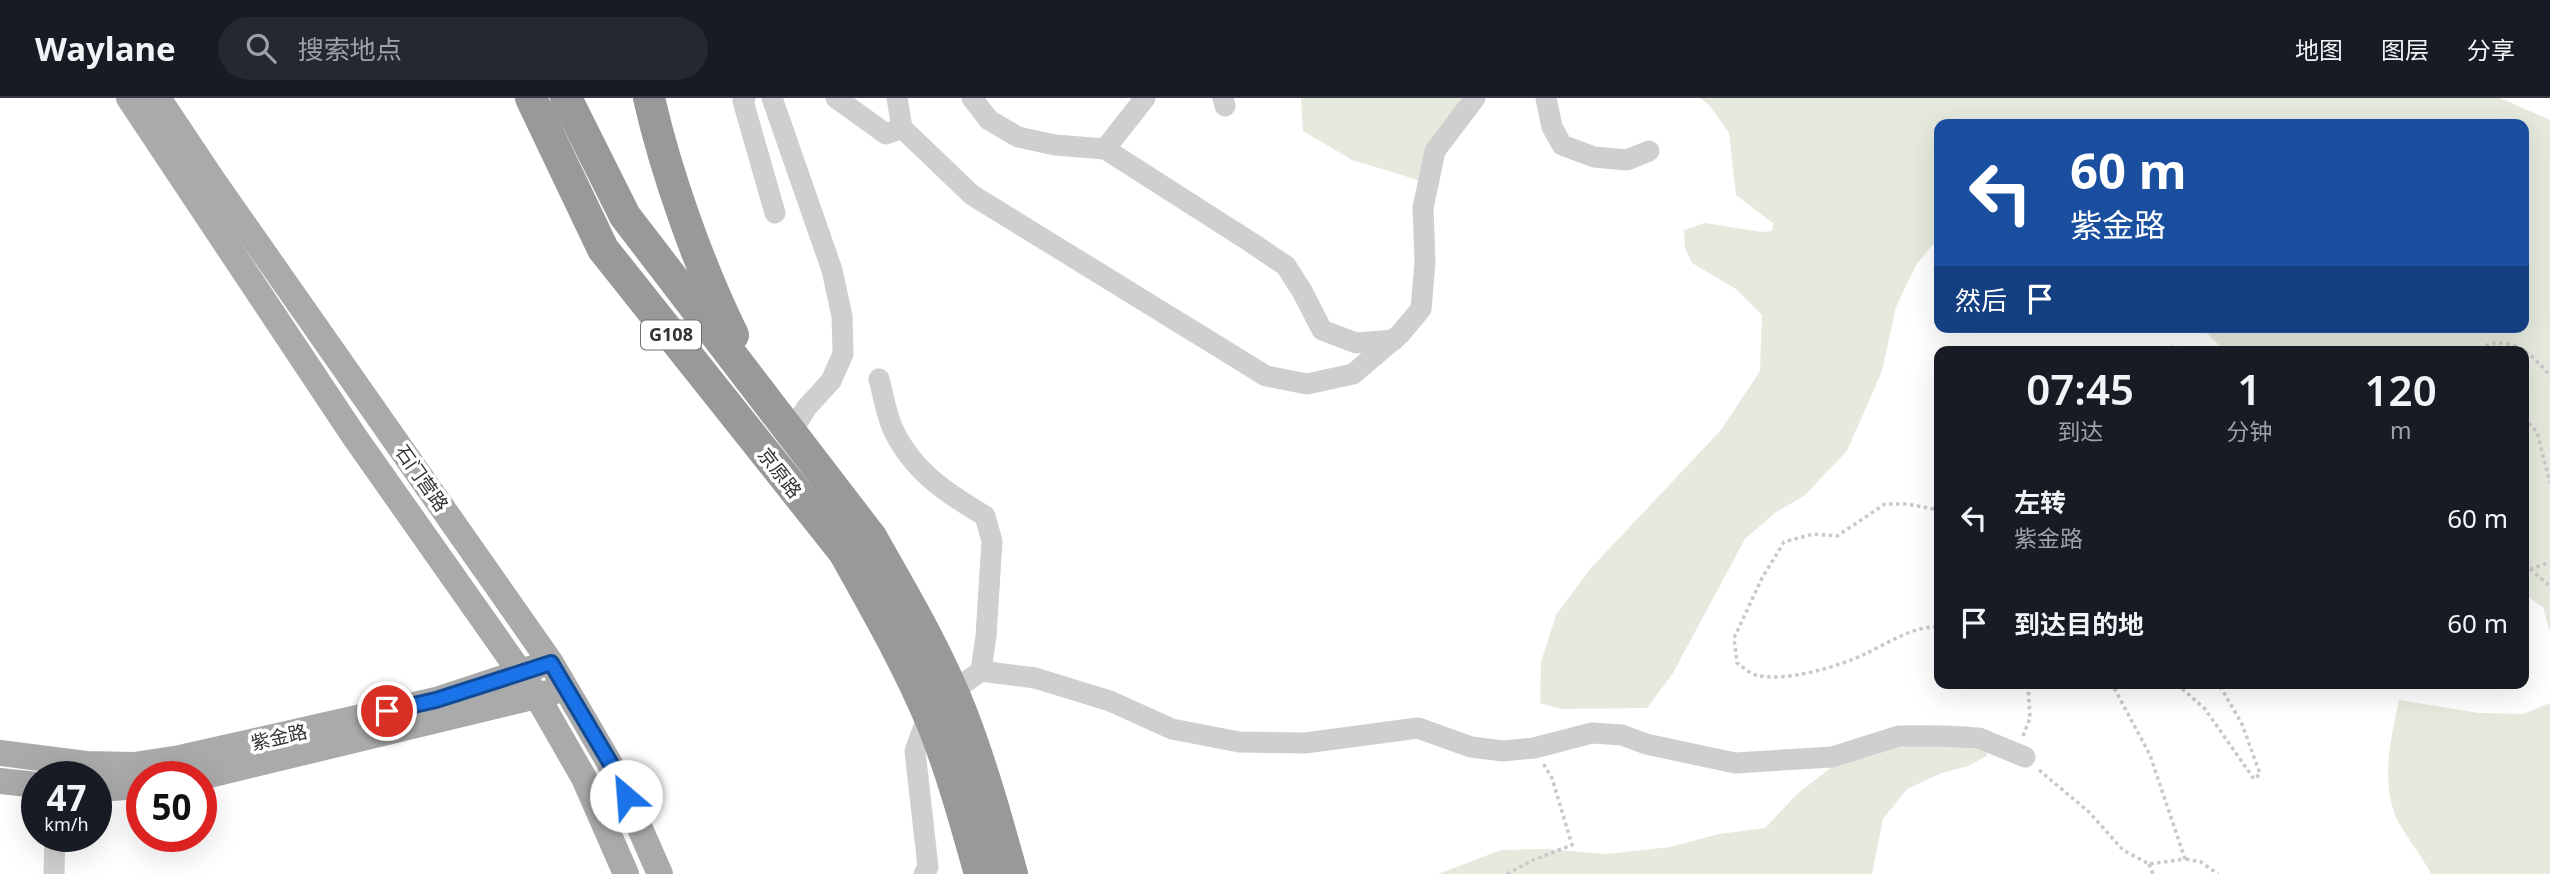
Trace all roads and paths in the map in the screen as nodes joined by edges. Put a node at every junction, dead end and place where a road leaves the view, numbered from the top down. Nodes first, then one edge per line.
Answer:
1 (129, 98) edge
2 (158, 98) edge
3 (531, 98) edge
4 (566, 98) edge
5 (649, 98) edge
6 (745, 98) edge
7 (772, 98) edge
8 (836, 98) edge
9 (897, 98) edge
10 (972, 98) edge
11 (1145, 98) edge
12 (1475, 98) edge
13 (1546, 98) edge
14 (902, 128) junction
15 (1105, 149) junction
16 (1649, 151) dead end
17 (775, 213) dead end
18 (1394, 340) junction
19 (2483, 346) edge
20 (2513, 346) edge
21 (2529, 353) edge
22 (2550, 376) edge
23 (879, 379) dead end
24 (763, 396) junction
25 (2529, 423) edge
26 (791, 432) junction
27 (2550, 483) edge
28 (1934, 509) edge
29 (2550, 562) edge
30 (2530, 569) joint
31 (2550, 586) edge
32 (1934, 628) edge
33 (551, 663) junction
34 (981, 671) junction
35 (521, 672) junction
36 (565, 689) junction
37 (2028, 689) edge
38 (2115, 689) edge
39 (2183, 689) edge
40 (2221, 689) edge
41 (537, 696) junction
42 (1534, 748) junction
43 (0, 753) edge
44 (2021, 756) junction
45 (28, 761) edge
46 (112, 766) edge
47 (217, 773) edge
48 (0, 781) edge
49 (21, 783) edge
50 (55, 852) edge
51 (2185, 859) junction
52 (2149, 864) junction
53 (54, 874) edge
54 (626, 874) edge
55 (660, 874) edge
56 (924, 874) edge
57 (980, 874) edge
58 (1013, 874) edge
59 (1507, 874) edge
60 (2153, 874) edge
61 (2218, 874) edge

1 - 35 main road, 石门营路
2 - 33 main road, 石门营路
3 - 57 highway, 京原路 / G108, bridge
4 - 24 highway, 京原路 / G108
5 - 24 highway
6 - 17 street
7 - 26 street
8 - 14 street
9 - 14 street
10 - 15 street
11 - 15 street
12 - 18 street
13 - 16 street
14 - 18 street
15 - 18 street
19 - 20 path
21 - 22 path
23 - 34 street
24 - 26 highway, 京原路 / G108
25 - 27 path
26 - 58 highway, 京原路 / G108, bridge
28 - 32 path
29 - 30 path
30 - 31 path
33 - 35 main road, 紫金路
33 - 36 main road, 石门营路
34 - 42 street
34 - 56 street
35 - 41 main road, 石门营路
35 - 46 main road, 紫金路
36 - 41 main road, 紫金路
36 - 55 main road, 石门营路
37 - 44 path
38 - 51 path
39 - 40 path
41 - 47 main road, 紫金路
41 - 54 main road, 石门营路
42 - 44 street
42 - 59 path
43 - 45 main road, 紫金路
44 - 52 path
48 - 49 main road
50 - 53 street
51 - 52 path
51 - 61 path
52 - 60 path

